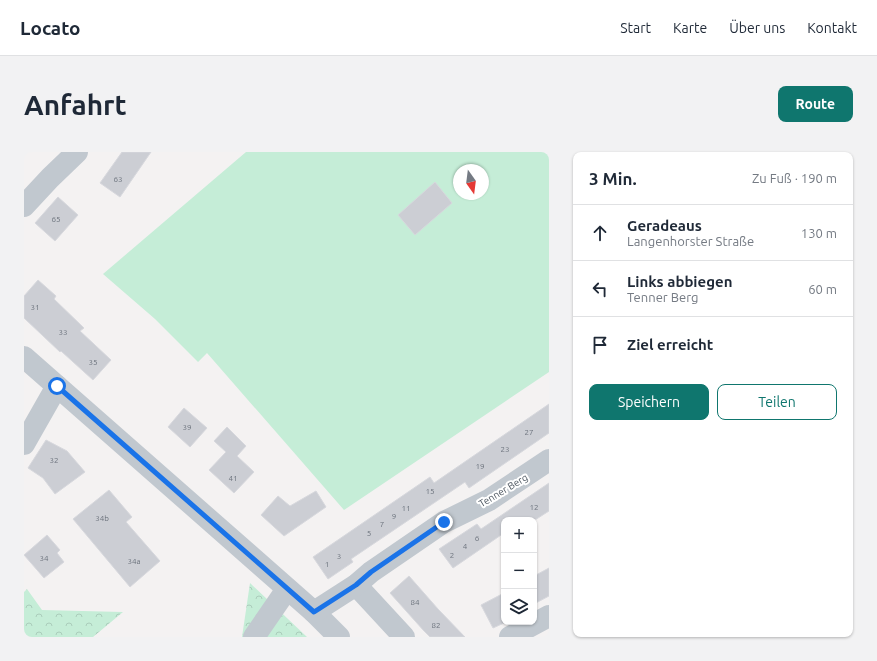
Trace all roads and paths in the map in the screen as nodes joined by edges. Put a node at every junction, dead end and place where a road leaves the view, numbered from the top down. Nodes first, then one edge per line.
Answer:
1 (77, 152) edge
2 (24, 206) edge
3 (24, 357) edge
4 (57, 386) junction
5 (24, 444) edge
6 (549, 460) edge
7 (356, 585) junction
8 (287, 589) junction
9 (314, 612) junction
10 (549, 616) edge
11 (254, 637) edge
12 (340, 637) edge
13 (404, 637) edge
14 (510, 637) edge

1 - 2 street
3 - 4 street
4 - 5 street
4 - 8 street
6 - 7 street, Tenner Berg
7 - 9 street, Tenner Berg
7 - 13 street
8 - 9 street
8 - 11 street
9 - 12 street
10 - 14 street

